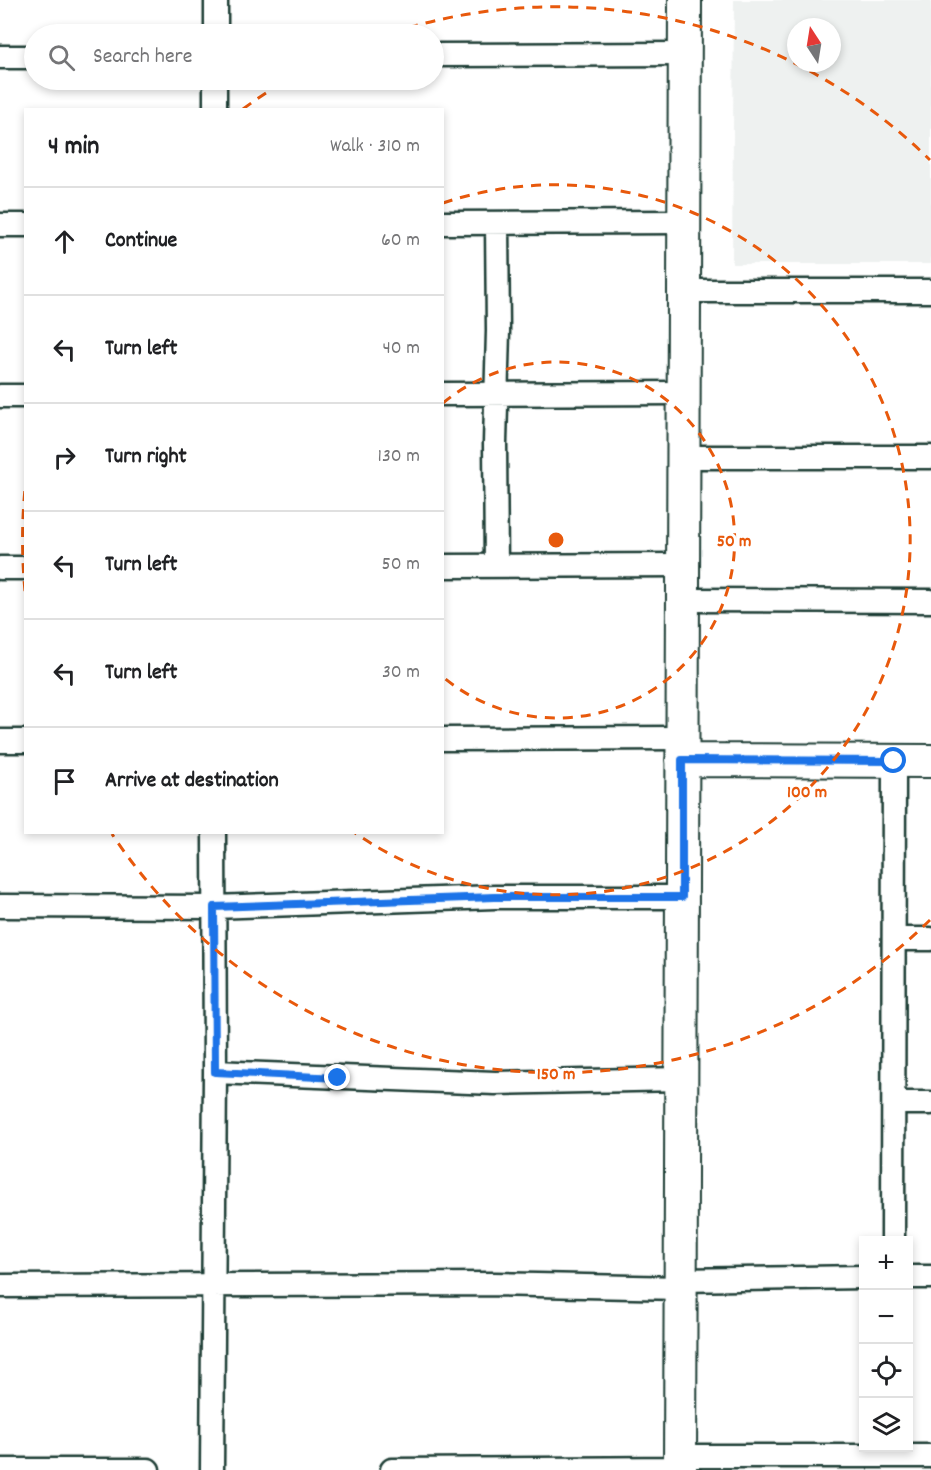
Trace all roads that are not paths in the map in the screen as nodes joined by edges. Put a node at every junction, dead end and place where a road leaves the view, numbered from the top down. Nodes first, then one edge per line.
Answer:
1 (216, 0) edge
2 (685, 0) edge
3 (216, 24) edge
4 (684, 54) junction
5 (444, 55) edge
6 (0, 57) edge
7 (24, 57) edge
8 (216, 90) edge
9 (215, 108) edge
10 (684, 222) junction
11 (444, 223) edge
12 (497, 223) junction
13 (0, 225) edge
14 (24, 225) edge
15 (683, 291) junction
16 (931, 291) edge
17 (683, 393) junction
18 (444, 394) edge
19 (497, 394) junction
20 (0, 396) edge
21 (24, 396) edge
22 (683, 457) junction
23 (931, 457) edge
24 (683, 565) junction
25 (444, 566) edge
26 (496, 566) junction
27 (0, 568) edge
28 (24, 568) edge
29 (683, 600) junction
30 (931, 601) edge
31 (444, 739) edge
32 (0, 741) edge
33 (24, 741) edge
34 (682, 749) junction
35 (894, 761) junction
36 (931, 761) edge
37 (214, 834) edge
38 (682, 897) junction
39 (0, 906) edge
40 (214, 907) junction
41 (894, 939) junction
42 (931, 939) edge
43 (215, 1072) junction
44 (681, 1079) junction
45 (931, 1102) edge
46 (894, 1103) junction
47 (893, 1236) edge
48 (859, 1277) edge
49 (913, 1277) edge
50 (931, 1277) edge
51 (681, 1284) junction
52 (212, 1285) junction
53 (0, 1286) edge
54 (931, 1456) edge
55 (680, 1465) edge
56 (0, 1470) edge
57 (62, 1470) edge
58 (147, 1470) edge
59 (212, 1470) edge
60 (392, 1470) edge

1 - 3 street
2 - 4 street
4 - 5 street
4 - 10 street
6 - 7 street
8 - 9 street
10 - 12 street
10 - 15 street
11 - 12 street
12 - 19 street
13 - 14 street
15 - 16 street
15 - 17 street
17 - 19 street
17 - 22 street
18 - 19 street
19 - 26 street
20 - 21 street
22 - 23 street
22 - 24 street
24 - 26 street
24 - 29 street
25 - 26 street
27 - 28 street
29 - 30 street
29 - 34 street
31 - 34 street
32 - 33 street
34 - 35 street
34 - 38 street
35 - 36 street
35 - 41 street
37 - 40 street
38 - 40 street
38 - 44 street
39 - 40 street
40 - 43 street
41 - 42 street
41 - 46 street
43 - 44 street
43 - 52 street
44 - 51 street
45 - 46 street
46 - 47 street
48 - 51 street
49 - 50 street
51 - 52 street
51 - 55 street
52 - 53 street
52 - 59 street
54 - 55 street
55 - 60 street
56 - 57 street
57 - 58 street

